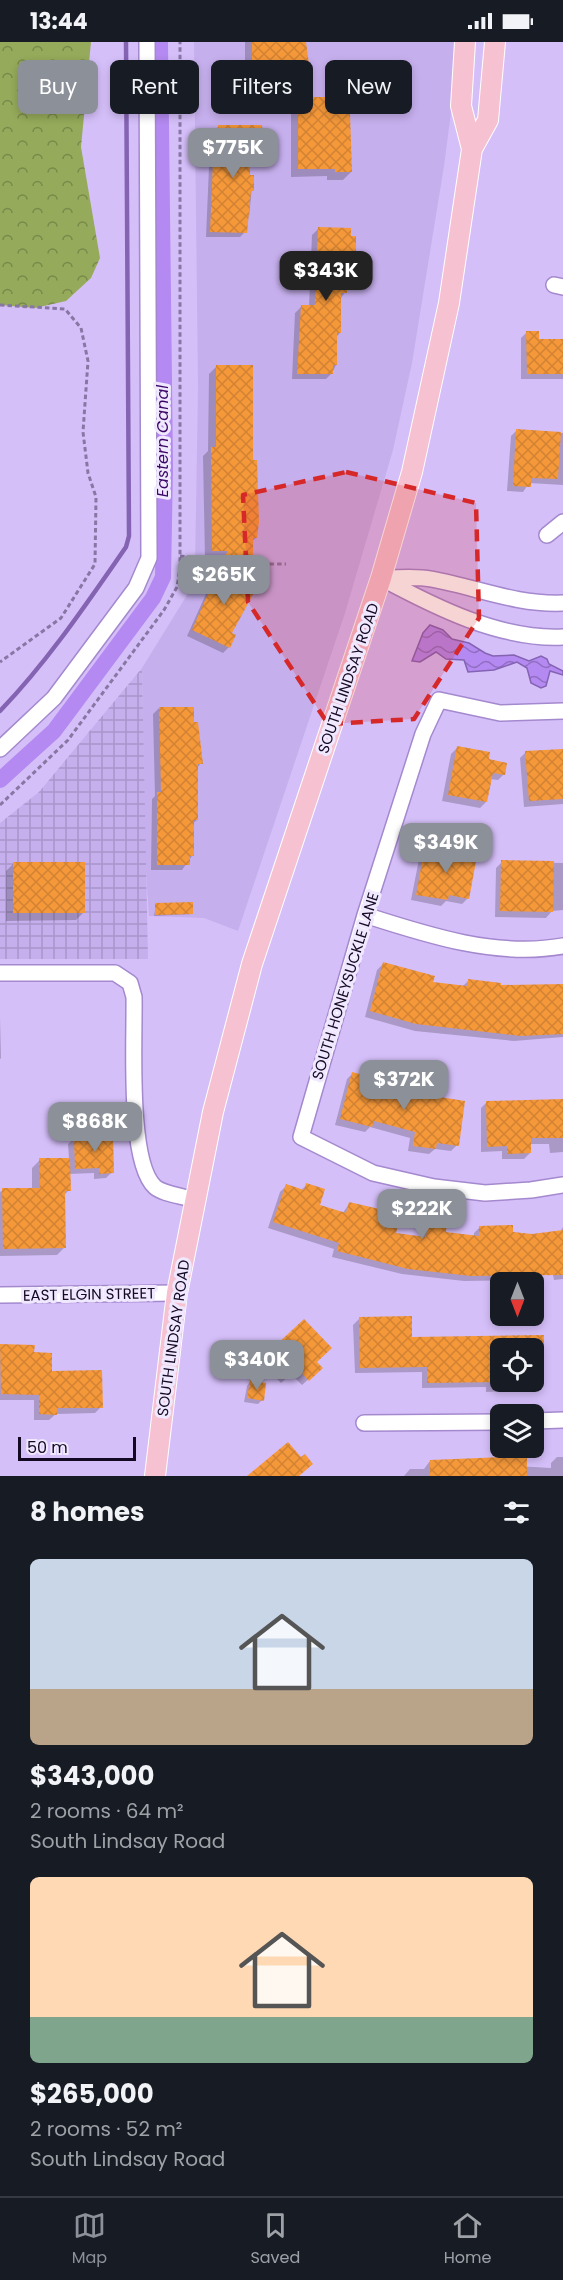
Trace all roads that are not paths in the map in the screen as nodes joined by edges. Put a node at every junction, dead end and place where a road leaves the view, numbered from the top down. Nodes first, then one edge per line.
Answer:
1 (147, 42) edge
2 (465, 42) edge
3 (495, 42) edge
4 (472, 149) junction
5 (563, 522) edge
6 (547, 535) dead end
7 (381, 578) junction
8 (563, 603) edge
9 (563, 637) edge
10 (563, 711) edge
11 (0, 748) edge
12 (365, 915) junction
13 (563, 946) edge
14 (0, 973) edge
15 (563, 1185) edge
16 (194, 1200) junction
17 (177, 1293) junction
18 (0, 1295) edge
19 (563, 1420) edge
20 (544, 1421) edge
21 (490, 1422) edge
22 (364, 1423) dead end
23 (155, 1476) edge

1 - 11 street
2 - 4 main road, SOUTH LINDSAY ROAD
3 - 4 main road, SOUTH LINDSAY ROAD
4 - 7 main road, SOUTH LINDSAY ROAD
5 - 6 street
7 - 8 street
7 - 9 street
7 - 16 main road, SOUTH LINDSAY ROAD
10 - 12 street, SOUTH HONEYSUCKLE LANE
12 - 13 street
12 - 15 street, SOUTH HONEYSUCKLE LANE
14 - 16 street
16 - 17 main road, SOUTH LINDSAY ROAD
17 - 18 street, EAST ELGIN STREET
17 - 23 main road, SOUTH LINDSAY ROAD
19 - 20 street
21 - 22 street

